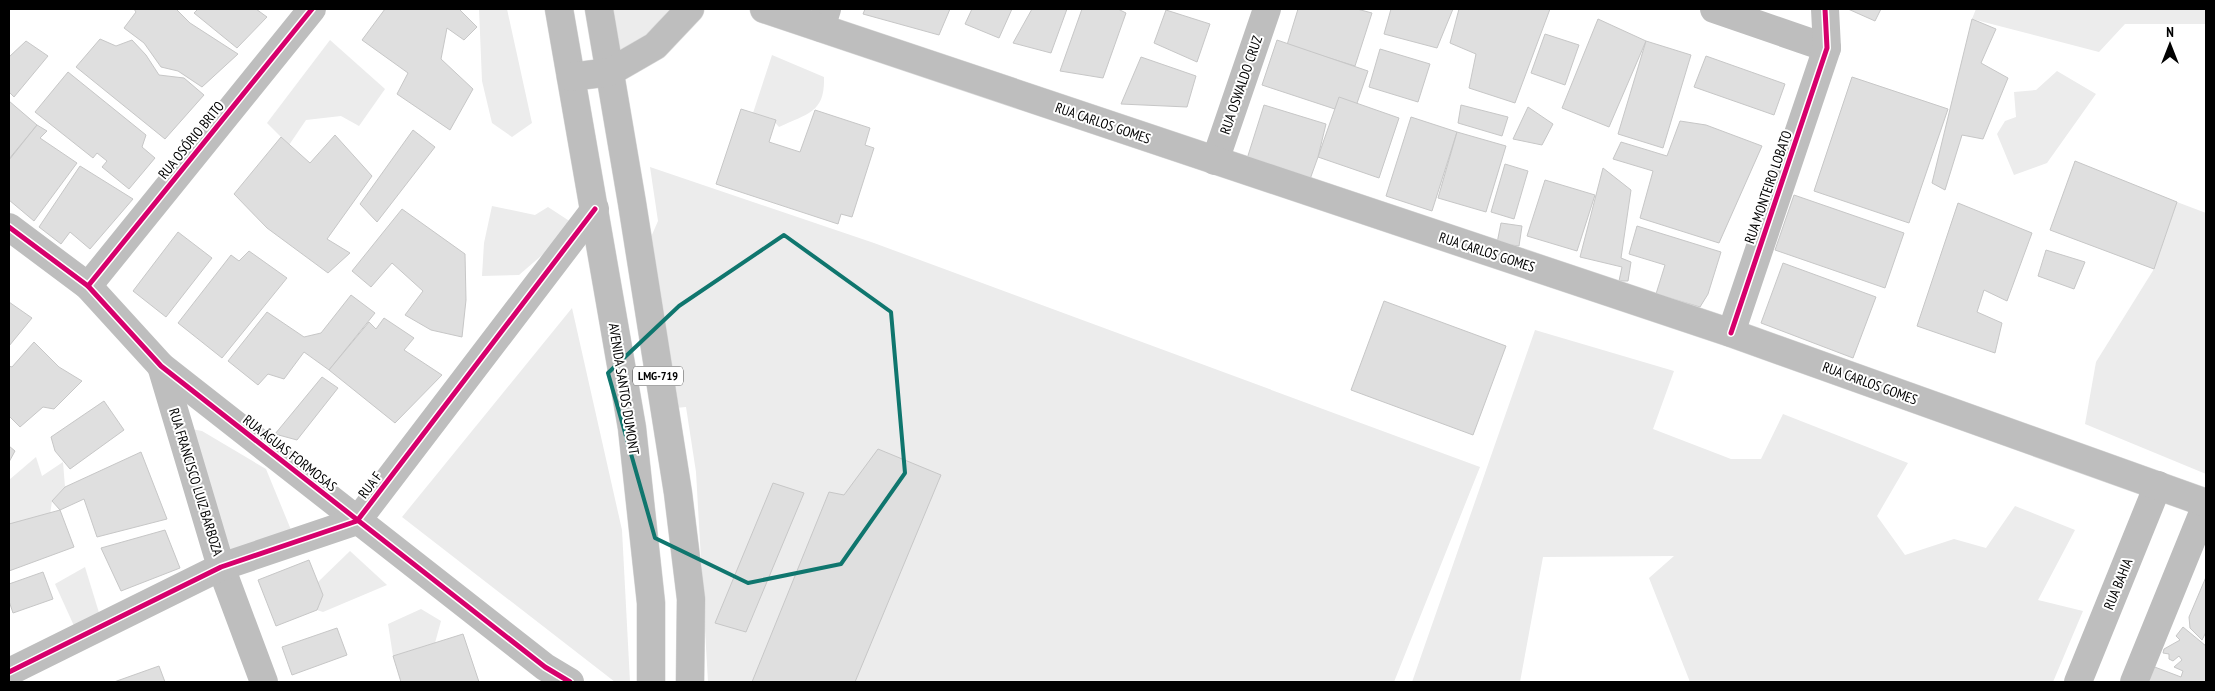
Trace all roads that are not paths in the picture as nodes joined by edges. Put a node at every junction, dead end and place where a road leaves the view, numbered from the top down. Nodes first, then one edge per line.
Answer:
1 (312, 9) edge
2 (558, 9) edge
3 (599, 9) edge
4 (690, 9) edge
5 (764, 9) edge
6 (1267, 9) edge
7 (1714, 9) edge
8 (1825, 9) edge
9 (824, 18) edge
10 (1827, 48) junction
11 (610, 72) junction
12 (570, 77) junction
13 (1216, 161) junction
14 (595, 209) junction
15 (9, 227) edge
16 (88, 286) junction
17 (1731, 333) junction
18 (161, 366) junction
19 (667, 424) junction
20 (632, 428) junction
21 (2158, 486) junction
22 (2206, 504) edge
23 (357, 521) junction
24 (221, 566) junction
25 (9, 673) edge
26 (548, 675) edge
27 (11, 682) edge
28 (264, 682) edge
29 (570, 682) edge
30 (651, 682) edge
31 (690, 682) edge
32 (2078, 682) edge
33 (2134, 682) edge

1 - 16 street, RUA OSÓRIO BRITO
2 - 12 street, AVENIDA SANTOS DUMONT / LMG-719
3 - 11 street, LMG-719
4 - 11 street
5 - 9 street, RUA CARLOS GOMES
6 - 13 street, RUA OSWALDO CRUZ
7 - 10 street
8 - 10 street
9 - 13 street, RUA CARLOS GOMES
10 - 17 street, RUA MONTEIRO LOBATO
11 - 12 street
11 - 19 street, LMG-719
12 - 14 street, AVENIDA SANTOS DUMONT / LMG-719
13 - 17 street, RUA CARLOS GOMES
14 - 20 street, AVENIDA SANTOS DUMONT / LMG-719
14 - 23 street, RUA F
15 - 16 street, RUA ÁGUAS FORMOSAS
16 - 18 street, RUA ÁGUAS FORMOSAS
17 - 21 street, RUA CARLOS GOMES
18 - 23 street, RUA ÁGUAS FORMOSAS
18 - 24 street, RUA FRANCISCO LUIZ BARBOZA
19 - 20 street
19 - 31 street, LMG-719
20 - 30 street, AVENIDA SANTOS DUMONT / LMG-719
21 - 22 street, RUA CARLOS GOMES
21 - 32 street, RUA BAHIA
22 - 33 street
23 - 24 street
23 - 26 street, RUA ÁGUAS FORMOSAS
24 - 25 street
24 - 28 street, RUA FRANCISCO LUIZ BARBOZA
25 - 27 street
26 - 29 street, RUA ÁGUAS FORMOSAS

